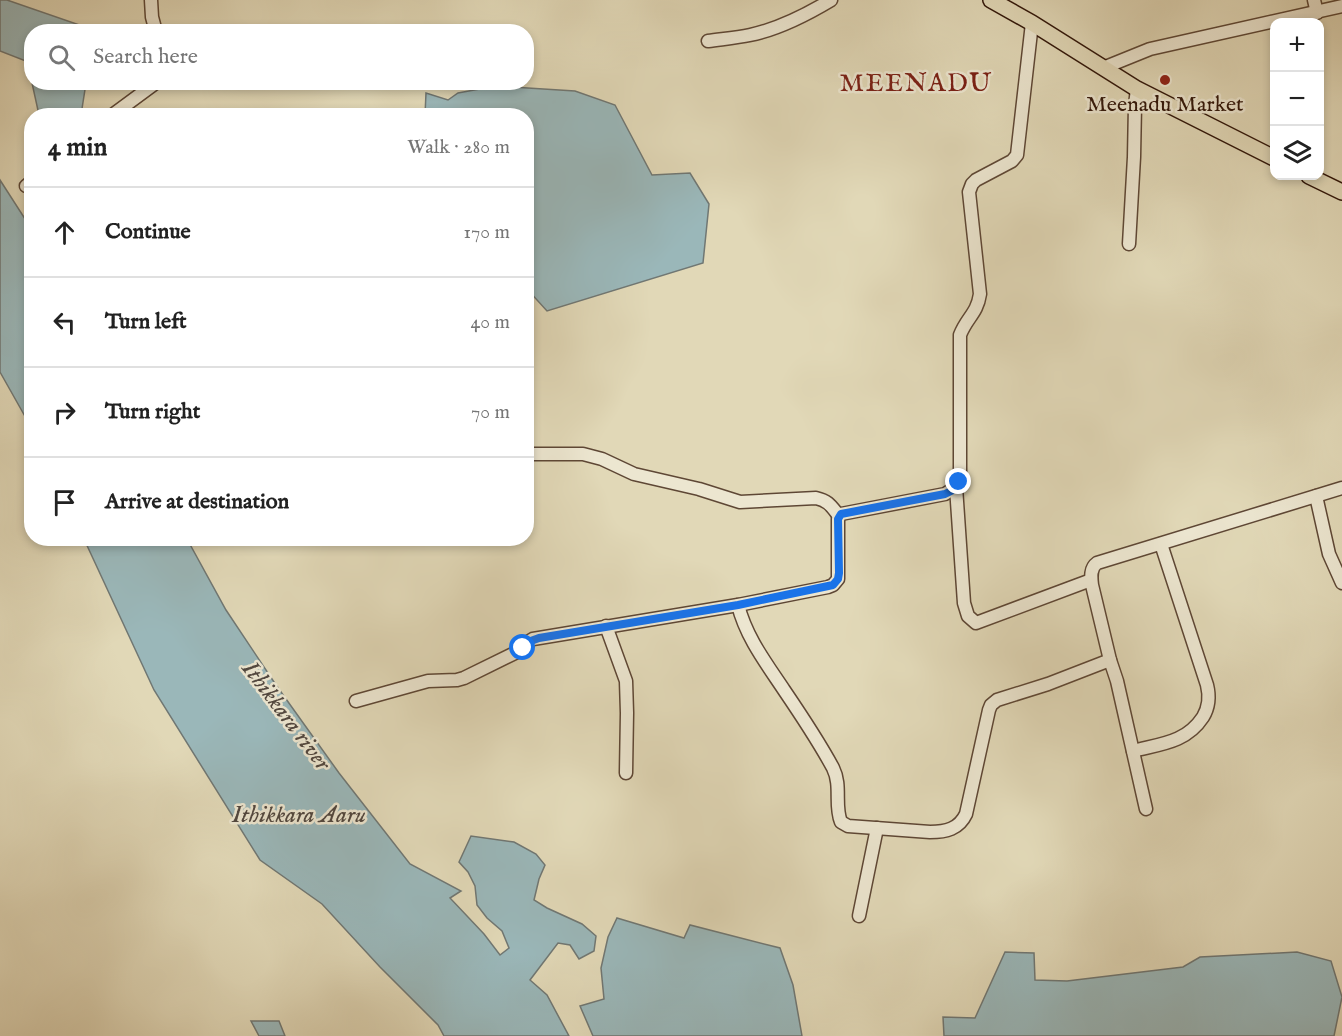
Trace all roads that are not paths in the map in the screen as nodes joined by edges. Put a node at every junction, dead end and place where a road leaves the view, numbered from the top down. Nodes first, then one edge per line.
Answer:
1 (151, 0) edge
2 (831, 0) edge
3 (990, 0) edge
4 (1315, 6) edge
5 (1342, 6) edge
6 (1032, 23) junction
7 (154, 24) edge
8 (708, 40) dead end
9 (1103, 68) junction
10 (1137, 89) junction
11 (146, 90) edge
12 (122, 108) edge
13 (1270, 156) edge
14 (1317, 180) edge
15 (1342, 192) edge
16 (1129, 244) dead end
17 (534, 454) edge
18 (956, 487) junction
19 (1342, 488) edge
20 (1316, 496) junction
21 (839, 516) junction
22 (1161, 544) junction
23 (1091, 580) junction
24 (1342, 583) edge
25 (738, 605) junction
26 (606, 626) junction
27 (1110, 660) junction
28 (356, 701) dead end
29 (1133, 751) junction
30 (626, 773) dead end
31 (1146, 810) dead end
32 (877, 828) junction
33 (859, 916) dead end

1 - 7 street
2 - 8 street
3 - 6 main road
4 - 5 street
4 - 9 street
6 - 9 main road
6 - 18 street
9 - 10 main road
10 - 13 main road
10 - 16 street
11 - 12 street
14 - 15 main road
17 - 21 street
18 - 21 street
18 - 23 street
19 - 20 street
20 - 22 street
20 - 24 street
21 - 25 street
22 - 23 street
22 - 29 street
23 - 27 street
25 - 26 street
25 - 32 street
26 - 28 street
26 - 30 street
27 - 29 street
27 - 32 street
29 - 31 street
32 - 33 street

